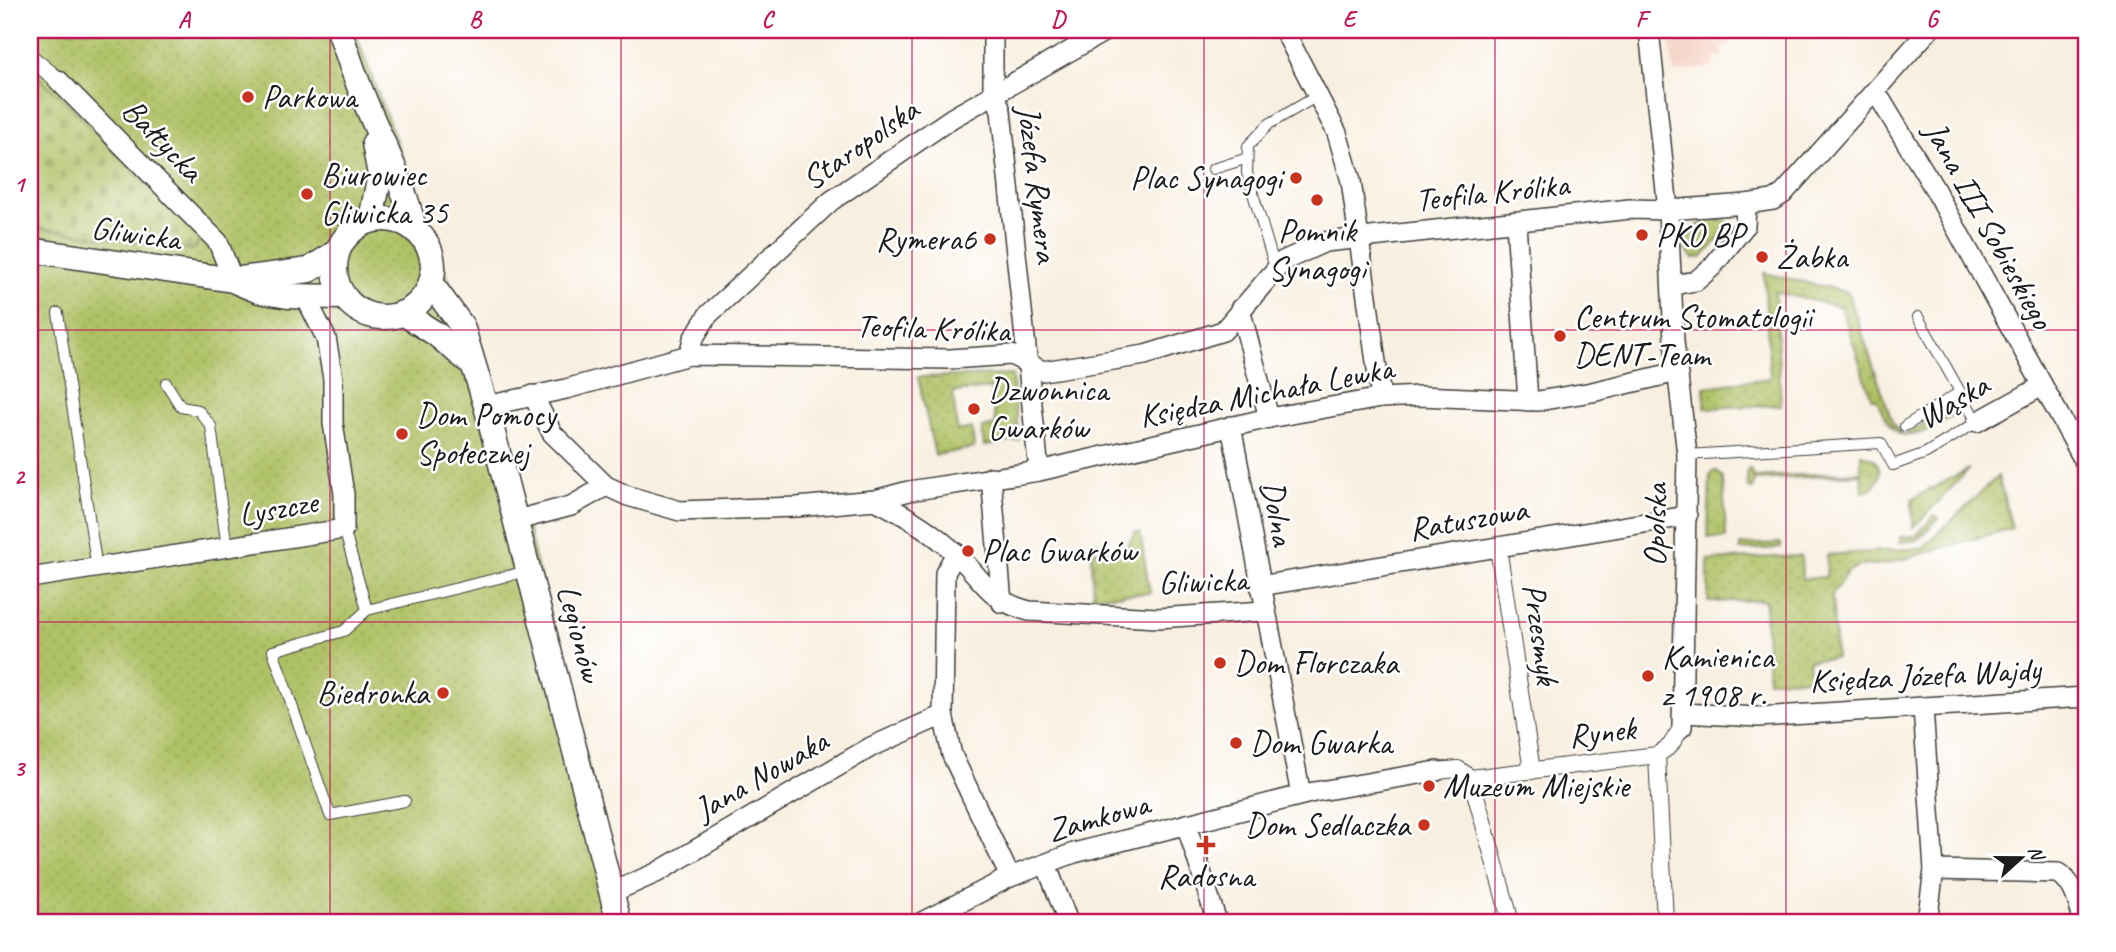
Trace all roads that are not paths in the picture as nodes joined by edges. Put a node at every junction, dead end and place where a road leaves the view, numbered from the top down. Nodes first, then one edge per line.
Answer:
1 (338, 30) edge
2 (993, 30) edge
3 (1108, 30) edge
4 (1284, 30) edge
5 (1649, 30) edge
6 (1928, 30) edge
7 (30, 57) edge
8 (58, 80) joint
9 (1876, 92) junction
10 (995, 95) junction
11 (1320, 95) junction
12 (367, 108) junction
13 (1245, 159) junction
14 (1213, 169) dead end
15 (1746, 204) junction
16 (1668, 210) junction
17 (371, 219) junction
18 (1516, 223) junction
19 (414, 228) junction
20 (1358, 236) junction
21 (30, 250) edge
22 (335, 253) junction
23 (1275, 268) junction
24 (233, 280) junction
25 (432, 285) junction
26 (1673, 285) junction
27 (306, 298) junction
28 (343, 298) junction
29 (1240, 309) junction
30 (58, 313) dead end
31 (403, 313) junction
32 (1918, 317) dead end
33 (689, 355) junction
34 (471, 363) junction
35 (1028, 365) junction
36 (1677, 372) junction
37 (166, 383) dead end
38 (2042, 386) junction
39 (1960, 392) junction
40 (533, 395) junction
41 (1381, 398) junction
42 (1528, 401) junction
43 (486, 406) junction
44 (1269, 418) junction
45 (1977, 422) junction
46 (1230, 426) junction
47 (1905, 426) dead end
48 (1687, 455) junction
49 (2086, 464) edge
50 (1039, 471) junction
51 (991, 477) junction
52 (606, 485) junction
53 (874, 500) junction
54 (1687, 516) junction
55 (517, 520) junction
56 (344, 529) junction
57 (1498, 547) junction
58 (227, 549) junction
59 (956, 553) junction
60 (97, 570) junction
61 (529, 571) junction
62 (30, 578) edge
63 (1259, 586) junction
64 (1002, 603) junction
65 (368, 610) junction
66 (1264, 611) junction
67 (2086, 697) edge
68 (1923, 706) junction
69 (943, 715) junction
70 (1683, 720) junction
71 (1657, 755) junction
72 (1437, 771) joint
73 (1532, 771) junction
74 (1471, 778) junction
75 (1301, 795) junction
76 (405, 801) dead end
77 (1186, 824) junction
78 (1046, 864) junction
79 (1934, 870) junction
80 (1010, 877) junction
81 (612, 892) junction
82 (619, 922) edge
83 (922, 922) edge
84 (1069, 922) edge
85 (1217, 922) edge
86 (1511, 922) edge
87 (1665, 922) edge
88 (1927, 922) edge
89 (2084, 922) edge

1 - 12 street
2 - 10 street, Józefa Rymera
3 - 10 street, Staropolska
4 - 11 street
5 - 16 street, Opolska
6 - 9 street
7 - 8 street, Bałtycka
8 - 24 street, Bałtycka
9 - 15 street
9 - 38 street, Jana III Sobieskiego
10 - 33 street, Staropolska
10 - 35 street, Józefa Rymera
11 - 13 lane
11 - 20 street
12 - 17 street
12 - 19 street
13 - 14 lane
13 - 23 lane
15 - 16 street
15 - 26 street
16 - 18 street, Teofila Królika
16 - 26 street, Opolska
17 - 19 street
17 - 22 street
18 - 20 street, Teofila Królika
18 - 42 street
19 - 25 street
20 - 23 street, Teofila Królika
20 - 41 street
21 - 24 street, Gliwicka
22 - 24 street, Gliwicka
22 - 28 street
23 - 29 street, Teofila Królika
24 - 27 street, Gliwicka
25 - 31 street
25 - 34 street, Legionów
26 - 36 street, Opolska
27 - 28 street, Gliwicka
27 - 56 street, Lyszcze
28 - 31 street
29 - 35 street, Teofila Królika
29 - 44 street
30 - 60 lane
31 - 34 street
32 - 39 lane
33 - 35 street, Teofila Królika
33 - 40 street, Teofila Królika
34 - 43 street, Legionów
35 - 50 street, Józefa Rymera
36 - 42 street, Księdza Michała Lewka
36 - 48 street, Opolska
37 - 58 lane
38 - 45 street, Wąska
38 - 49 street, Jana III Sobieskiego
39 - 45 lane
39 - 47 lane
40 - 43 street
40 - 52 street
41 - 42 street, Księdza Michała Lewka
41 - 44 street, Księdza Michała Lewka
43 - 55 street, Legionów
44 - 46 street, Księdza Michała Lewka
45 - 48 lane, Wąska
46 - 50 street, Księdza Michała Lewka
46 - 63 street, Dolna
48 - 54 street, Opolska
50 - 51 street, Księdza Michała Lewka
51 - 53 street
51 - 64 street
52 - 53 street
52 - 55 street
53 - 59 street
54 - 57 street, Ratuszowa
54 - 70 street, Opolska
55 - 61 street, Legionów
56 - 58 street, Lyszcze
56 - 65 lane
57 - 63 street, Ratuszowa
57 - 73 street, Przesmyk
58 - 60 street, Lyszcze
59 - 64 street
59 - 69 street
60 - 62 street, Lyszcze
61 - 65 lane
61 - 81 street, Legionów
63 - 66 street, Dolna
64 - 66 street, Gliwicka
65 - 76 lane
66 - 75 street, Gliwicka
67 - 68 street, Księdza Józefa Wajdy
68 - 70 street, Księdza Józefa Wajdy
68 - 79 street
69 - 80 street
69 - 81 street, Jana Nowaka
70 - 71 street
71 - 73 street, Rynek
71 - 87 street, Rynek
72 - 74 street
72 - 75 street
73 - 74 street, Rynek
74 - 86 street
75 - 77 street, Zamkowa
77 - 78 street, Zamkowa
77 - 85 street
78 - 80 street, Zamkowa
78 - 84 street
79 - 88 street
79 - 89 street
80 - 83 street, Zamkowa
81 - 82 street, Legionów

